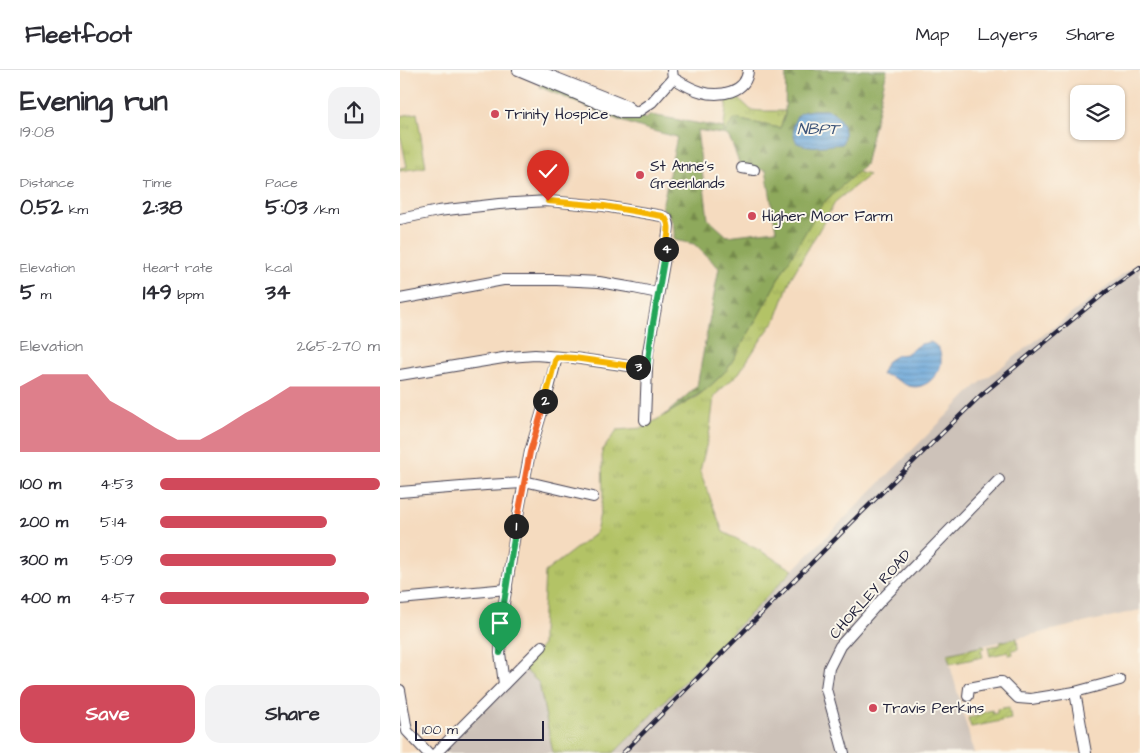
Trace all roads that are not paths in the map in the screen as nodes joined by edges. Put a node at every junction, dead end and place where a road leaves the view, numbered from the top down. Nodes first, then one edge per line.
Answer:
1 (748, 70) edge
2 (520, 71) edge
3 (673, 74) edge
4 (742, 168) dead end
5 (754, 170) dead end
6 (400, 219) edge
7 (658, 293) junction
8 (400, 299) edge
9 (556, 357) junction
10 (647, 368) junction
11 (400, 375) edge
12 (645, 420) dead end
13 (999, 480) dead end
14 (524, 482) junction
15 (400, 492) edge
16 (593, 496) dead end
17 (506, 589) junction
18 (400, 599) edge
19 (542, 646) dead end
20 (1120, 680) dead end
21 (504, 684) junction
22 (967, 688) dead end
23 (400, 690) edge
24 (1075, 692) junction
25 (428, 753) edge
26 (436, 753) edge
27 (844, 753) edge
28 (1086, 753) edge

1 - 3 street
2 - 3 street
4 - 5 street
6 - 7 street
7 - 8 street
7 - 10 street
9 - 10 street
9 - 11 street
9 - 14 street
10 - 12 street
13 - 27 street, CHORLEY ROAD
14 - 15 street
14 - 16 street
14 - 17 street
17 - 18 street
17 - 21 street
19 - 21 street
20 - 24 street
21 - 26 street
22 - 24 street
23 - 25 street
24 - 28 street

